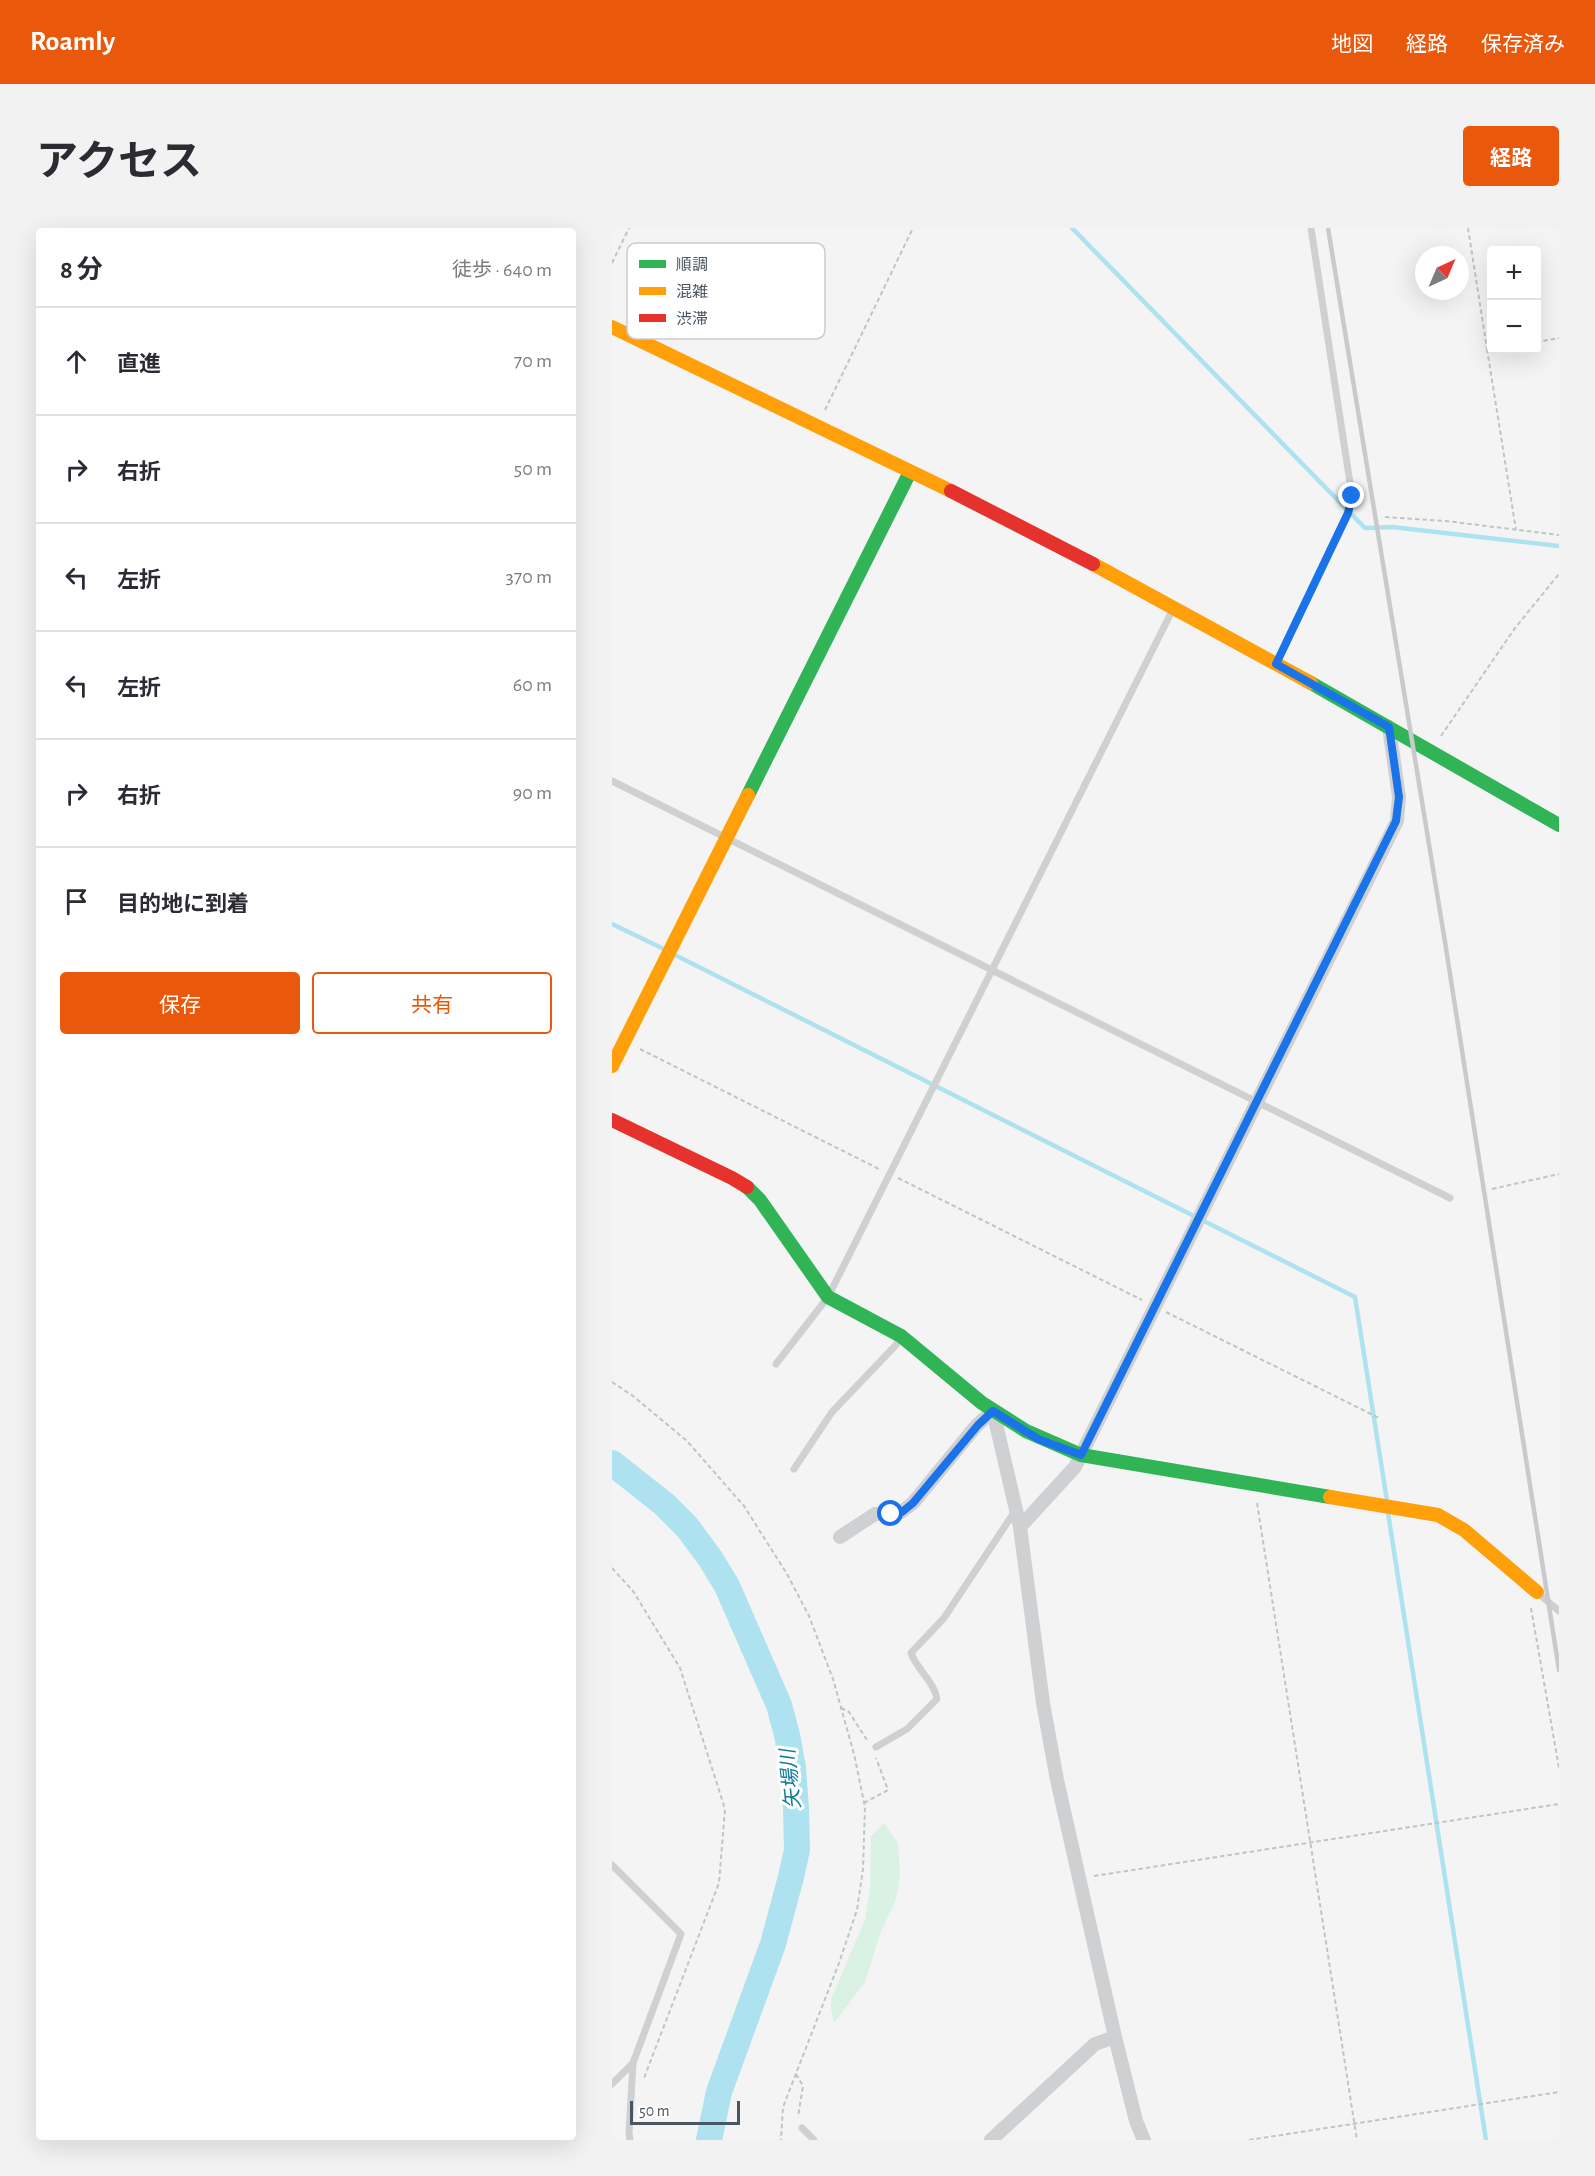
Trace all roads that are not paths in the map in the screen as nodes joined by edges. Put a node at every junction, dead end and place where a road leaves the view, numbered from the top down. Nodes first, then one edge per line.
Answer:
1 (1311, 228) edge
2 (612, 327) edge
3 (627, 334) edge
4 (637, 339) edge
5 (910, 472) junction
6 (1174, 606) junction
7 (1276, 664) junction
8 (1389, 727) junction
9 (612, 781) edge
10 (1559, 825) edge
11 (725, 838) junction
12 (991, 969) junction
13 (612, 1066) edge
14 (1255, 1102) junction
15 (612, 1120) edge
16 (1450, 1198) dead end
17 (828, 1297) junction
18 (901, 1336) junction
19 (776, 1364) dead end
20 (993, 1411) junction
21 (1081, 1455) junction
22 (794, 1469) dead end
23 (1016, 1510) junction
24 (1020, 1527) junction
25 (840, 1537) dead end
26 (1534, 1590) joint
27 (1559, 1611) edge
28 (876, 1747) dead end
29 (612, 1864) edge
30 (1115, 2037) junction
31 (633, 2063) junction
32 (612, 2084) edge
33 (802, 2128) road end
34 (630, 2140) edge
35 (814, 2140) edge
36 (991, 2140) edge
37 (1144, 2140) edge

1 - 7 lane
2 - 3 street
4 - 5 street
5 - 6 street
5 - 11 street
6 - 7 street
6 - 12 lane
7 - 8 street
8 - 10 street
8 - 14 street
9 - 11 lane
11 - 12 lane
11 - 13 street
12 - 14 lane
12 - 17 lane
14 - 16 lane
14 - 21 street
15 - 17 street
17 - 18 street
17 - 19 lane
18 - 20 street
18 - 22 lane
20 - 21 street
20 - 23 street
20 - 25 street
21 - 24 street
21 - 26 street
23 - 24 street
23 - 28 lane
24 - 30 street
26 - 27 lane
29 - 31 lane
30 - 36 street
30 - 37 street
31 - 32 lane
31 - 34 lane
33 - 35 lane

